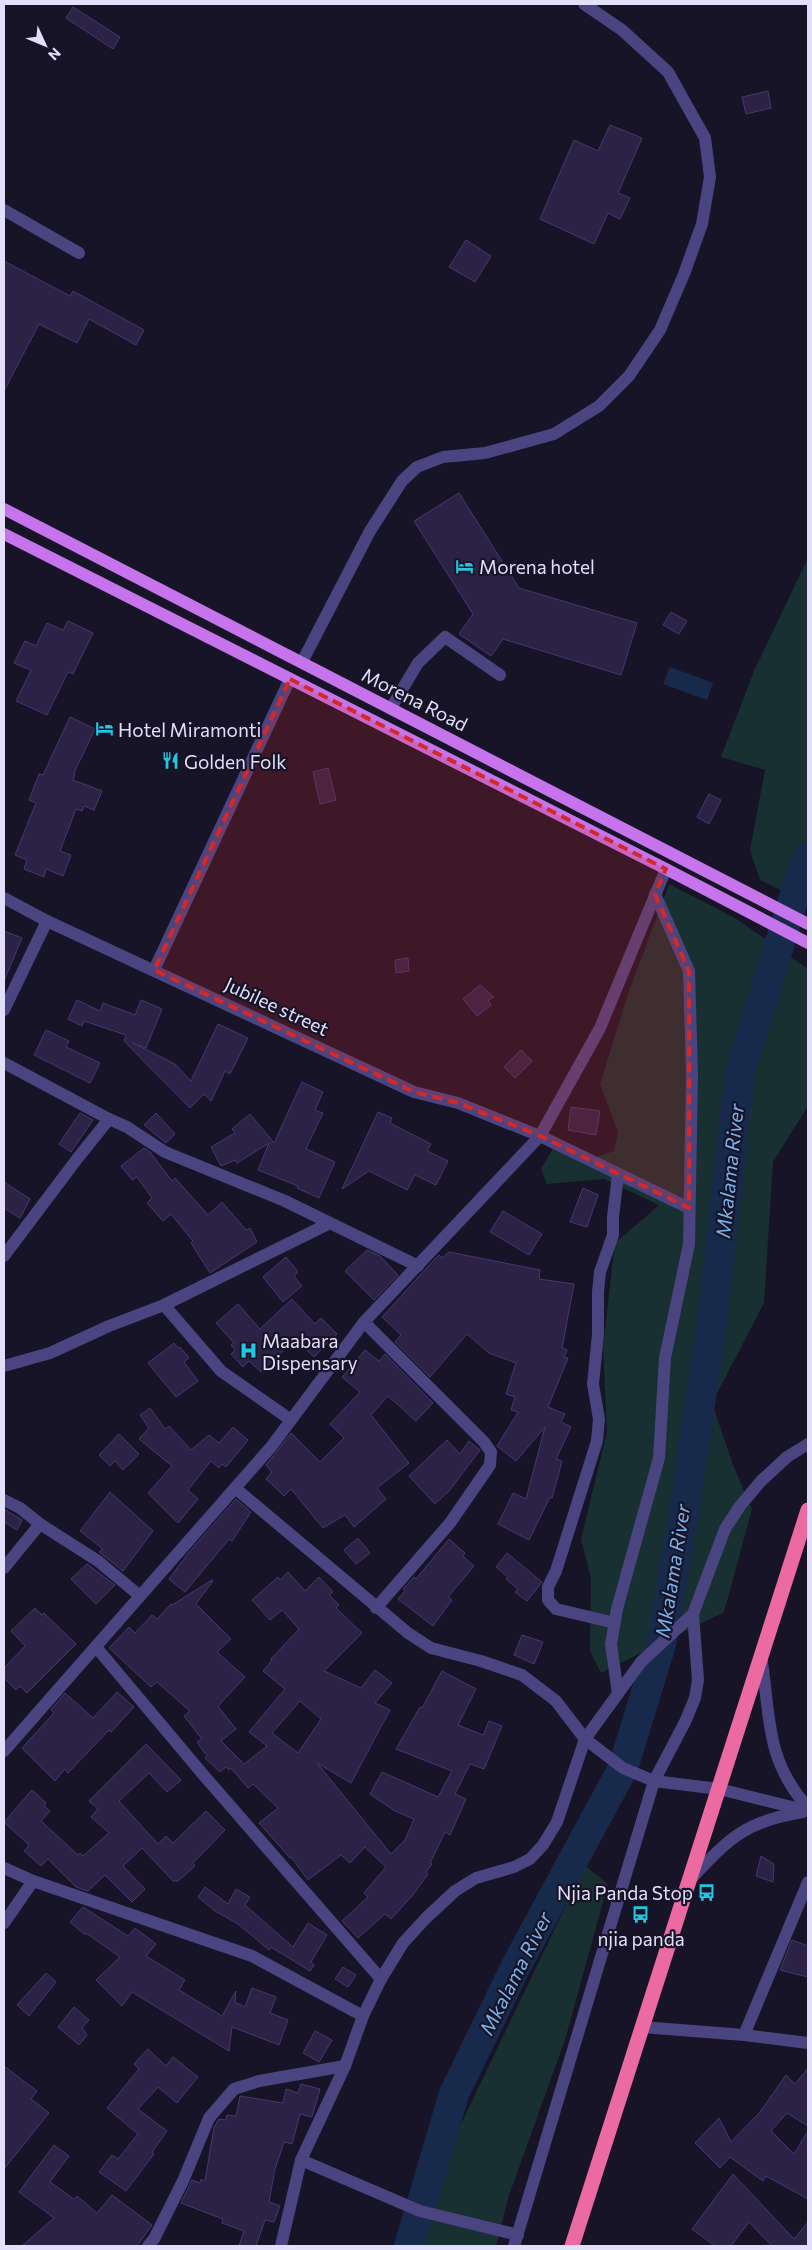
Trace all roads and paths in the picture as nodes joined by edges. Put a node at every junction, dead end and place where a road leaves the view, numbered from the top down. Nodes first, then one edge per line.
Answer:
1 (584, 4) edge
2 (4, 210) edge
3 (79, 253) dead end
4 (4, 509) edge
5 (4, 534) edge
6 (302, 662) junction
7 (500, 675) dead end
8 (290, 679) junction
9 (390, 708) junction
10 (666, 869) junction
11 (655, 894) junction
12 (4, 898) edge
13 (47, 921) junction
14 (808, 924) edge
15 (805, 941) edge
16 (154, 970) junction
17 (4, 1010) edge
18 (4, 1063) edge
19 (109, 1119) junction
20 (540, 1136) junction
21 (618, 1175) junction
22 (689, 1208) junction
23 (330, 1223) junction
24 (4, 1256) edge
25 (418, 1266) junction
26 (164, 1306) junction
27 (364, 1322) junction
28 (4, 1366) edge
29 (291, 1420) junction
30 (808, 1444) edge
31 (235, 1488) junction
32 (4, 1500) edge
33 (808, 1510) edge
34 (40, 1524) junction
35 (4, 1568) edge
36 (140, 1596) junction
37 (376, 1608) junction
38 (694, 1614) junction
39 (615, 1623) junction
40 (96, 1647) junction
41 (762, 1656) junction
42 (618, 1694) junction
43 (585, 1739) junction
44 (4, 1751) edge
45 (654, 1782) junction
46 (719, 1789) junction
47 (808, 1810) edge
48 (4, 1868) edge
49 (690, 1880) junction
50 (33, 1882) junction
51 (808, 1882) edge
52 (4, 1923) edge
53 (381, 1979) junction
54 (363, 2016) junction
55 (642, 2027) junction
56 (744, 2035) junction
57 (808, 2043) edge
58 (345, 2066) junction
59 (301, 2160) junction
60 (516, 2241) edge
61 (148, 2246) edge
62 (281, 2246) edge
63 (572, 2246) edge

1 - 6 street
2 - 3 street
4 - 6 main road, Morena Road
5 - 8 main road, Morena Road
6 - 9 main road, Morena Road
7 - 9 street
8 - 10 main road, Morena Road
8 - 16 street
9 - 14 main road, Morena Road
10 - 11 street
10 - 15 main road, Morena Road
11 - 20 street
11 - 22 street
12 - 13 street, Jubilee street
13 - 16 street, Jubilee street
13 - 17 street
16 - 20 street, Jubilee street
18 - 19 street
19 - 23 street
19 - 24 street
20 - 21 street, Jubilee street
20 - 25 street
21 - 22 street, Jubilee street
21 - 39 street
22 - 39 street
23 - 25 street
23 - 26 street
25 - 27 street
26 - 28 street
26 - 29 street
27 - 29 street
27 - 37 street
29 - 31 street
30 - 38 street
31 - 36 street
31 - 37 street
32 - 34 street
33 - 41 highway
34 - 35 street
34 - 36 street
36 - 40 street
37 - 43 street
38 - 42 street
38 - 45 street
39 - 42 street
40 - 44 street
40 - 53 street
41 - 46 highway
41 - 47 street
42 - 43 street
43 - 45 street
43 - 53 street
45 - 46 street
45 - 60 street
46 - 47 street
46 - 49 highway
47 - 49 street
48 - 50 street
49 - 55 highway
50 - 52 street
50 - 54 street
51 - 56 street
53 - 54 street
54 - 58 street
55 - 56 street
55 - 63 highway
56 - 57 street
58 - 59 street
58 - 61 street
59 - 60 street
59 - 62 street

